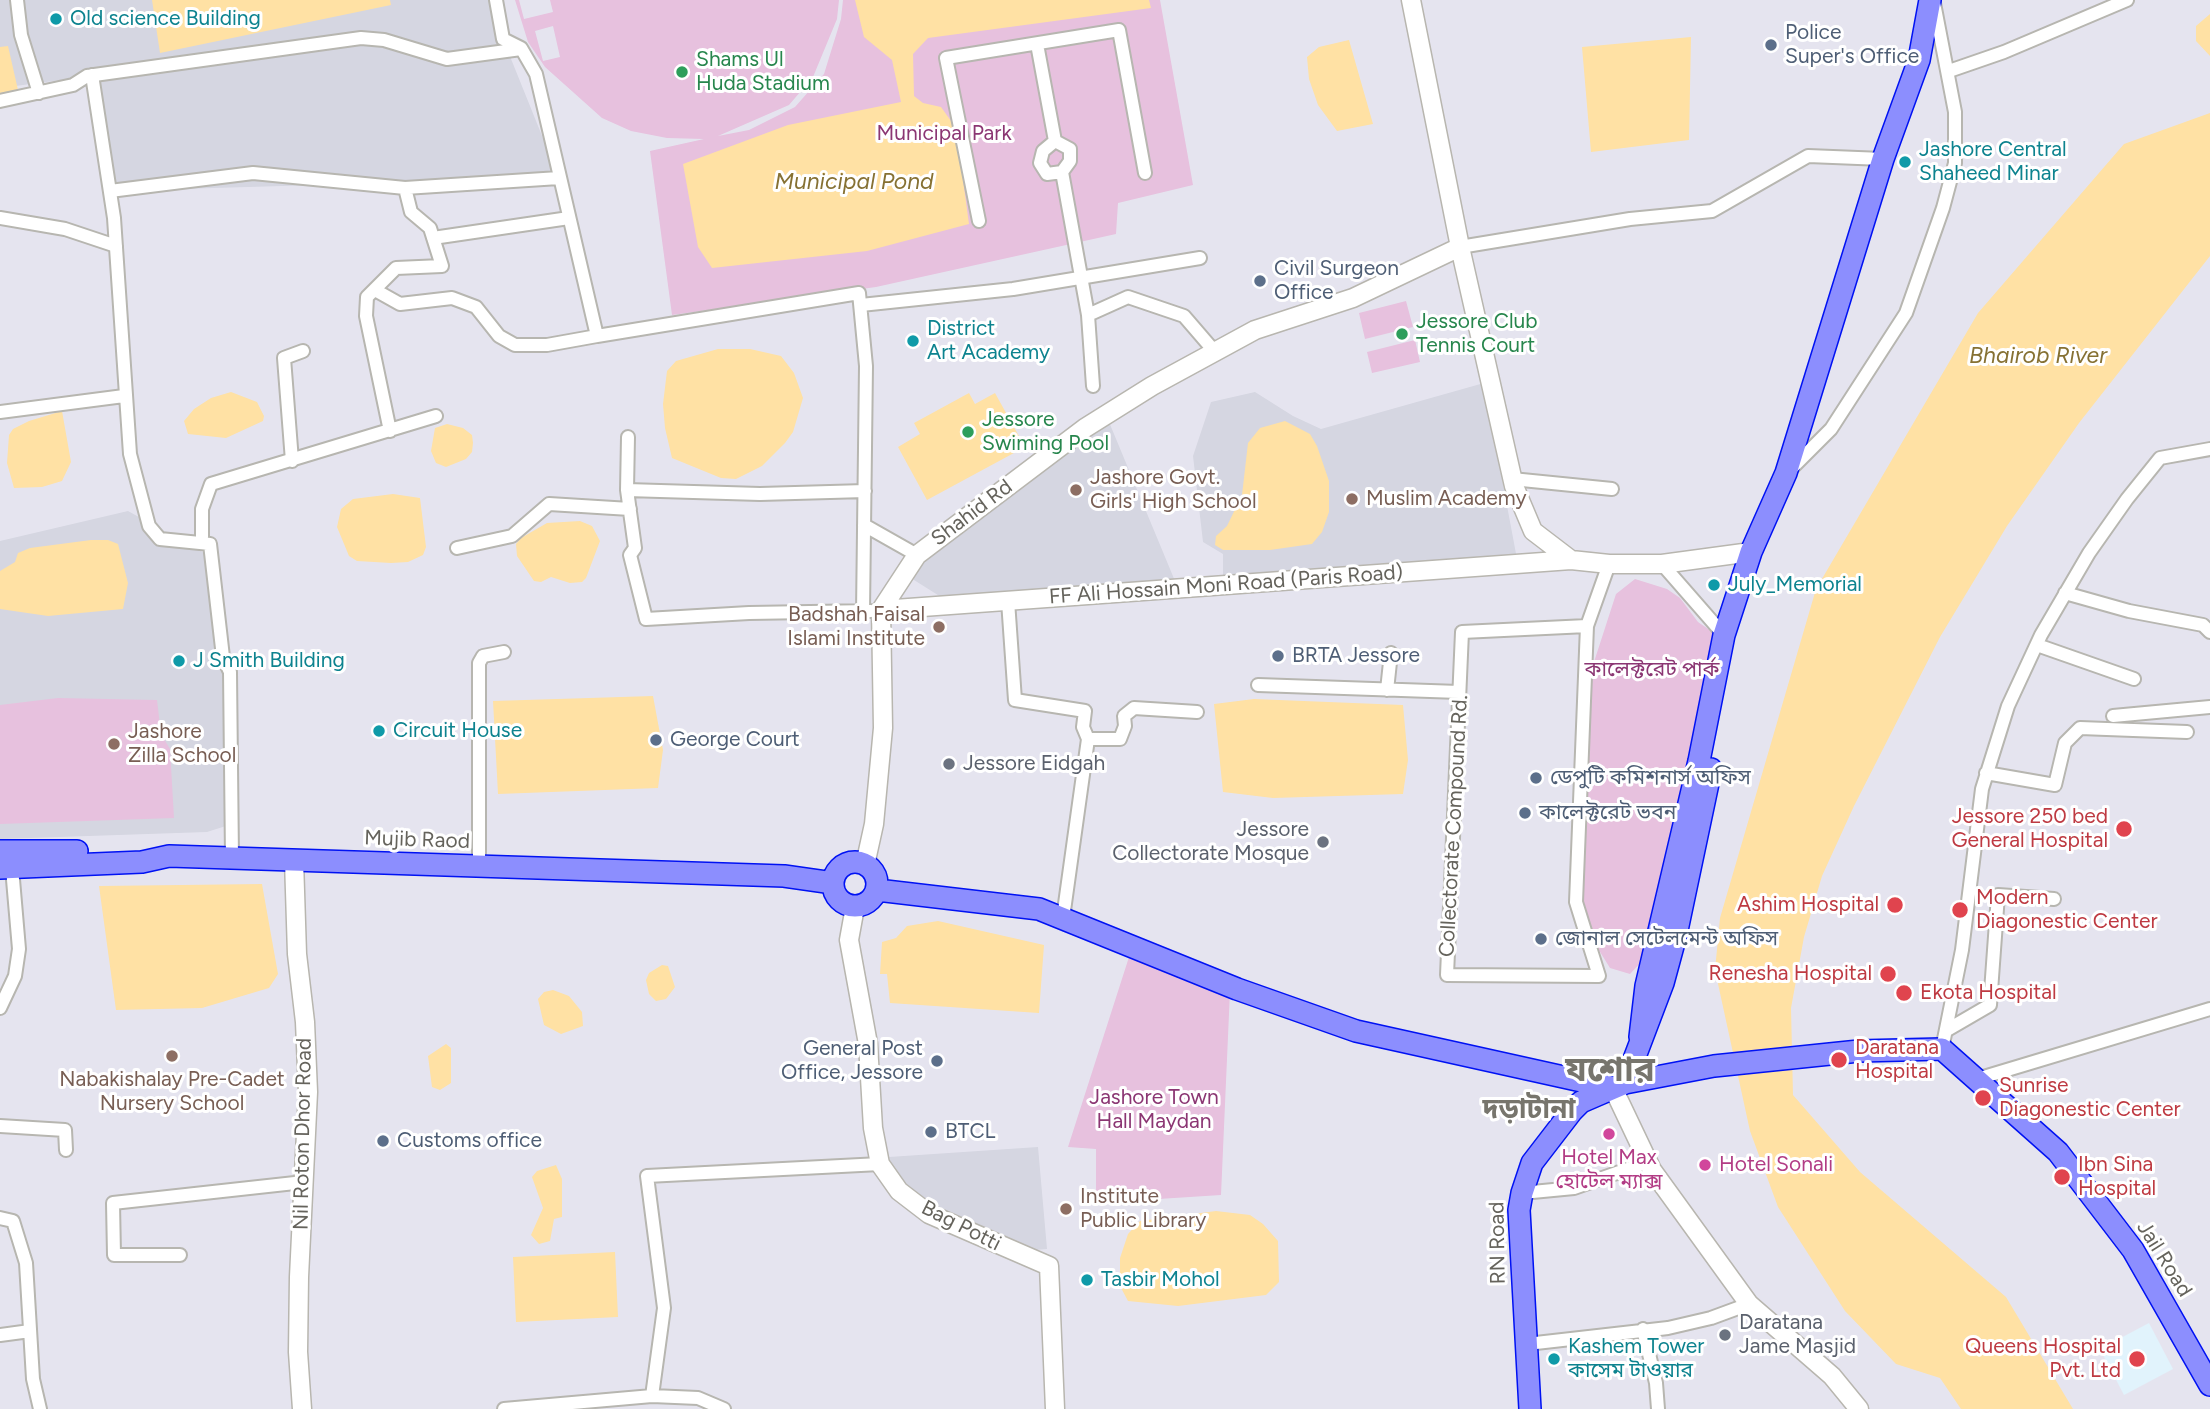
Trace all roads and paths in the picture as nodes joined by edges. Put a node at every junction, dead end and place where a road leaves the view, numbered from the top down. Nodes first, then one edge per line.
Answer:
1 (17, 0) edge
2 (496, 0) edge
3 (1411, 0) edge
4 (1932, 0) edge
5 (2127, 0) edge
6 (1037, 44) junction
7 (521, 48) junction
8 (1949, 71) junction
9 (92, 75) junction
10 (39, 93) junction
11 (0, 101) edge
12 (1055, 141) junction
13 (1883, 159) junction
14 (1062, 172) junction
15 (1144, 173) dead end
16 (559, 178) junction
17 (405, 188) junction
18 (110, 191) junction
19 (0, 218) edge
20 (569, 218) junction
21 (979, 221) dead end
22 (433, 238) junction
23 (116, 246) junction
24 (1460, 247) junction
25 (1200, 258) dead end
26 (1081, 277) junction
27 (374, 289) junction
28 (861, 305) junction
29 (1088, 315) junction
30 (597, 336) junction
31 (303, 351) dead end
32 (1215, 352) junction
33 (1093, 386) dead end
34 (124, 396) junction
35 (0, 412) edge
36 (436, 416) dead end
37 (390, 430) junction
38 (628, 437) dead end
39 (2210, 449) edge
40 (292, 461) junction
41 (1786, 473) junction
42 (1512, 479) junction
43 (1612, 489) dead end
44 (627, 490) junction
45 (864, 491) junction
46 (630, 509) junction
47 (864, 525) junction
48 (202, 537) dead end
49 (457, 548) dead end
50 (1751, 552) junction
51 (917, 555) junction
52 (1571, 560) junction
53 (1609, 564) junction
54 (1662, 564) junction
55 (1742, 580) junction
56 (2066, 593) junction
57 (1007, 601) junction
58 (872, 611) junction
59 (1587, 626) junction
60 (2210, 632) edge
61 (1724, 635) junction
62 (2037, 645) junction
63 (504, 652) dead end
64 (1391, 653) dead end
65 (2134, 679) dead end
66 (1258, 685) dead end
67 (1387, 690) junction
68 (1460, 692) junction
69 (2210, 707) edge
70 (1197, 712) dead end
71 (2113, 716) dead end
72 (2187, 732) dead end
73 (1088, 739) junction
74 (1986, 773) junction
75 (232, 858) junction
76 (294, 860) junction
77 (4, 862) edge
78 (865, 865) junction
79 (479, 866) junction
80 (833, 883) junction
81 (877, 890) junction
82 (2054, 899) dead end
83 (855, 906) junction
84 (1063, 918) junction
85 (0, 1008) edge
86 (2210, 1009) edge
87 (1640, 1037) junction
88 (1945, 1040) junction
89 (1977, 1079) junction
90 (1619, 1085) junction
91 (0, 1126) edge
92 (66, 1150) dead end
93 (1648, 1161) junction
94 (880, 1164) junction
95 (304, 1182) junction
96 (1521, 1193) junction
97 (0, 1218) edge
98 (180, 1255) dead end
99 (1749, 1304) junction
100 (1643, 1329) junction
101 (30, 1331) junction
102 (0, 1335) edge
103 (1527, 1344) junction
104 (2210, 1385) edge
105 (652, 1396) junction
106 (40, 1409) edge
107 (302, 1409) edge
108 (504, 1409) edge
109 (724, 1409) edge
110 (1055, 1409) edge
111 (1530, 1409) edge
112 (1658, 1409) edge
113 (1859, 1409) edge

1 - 10 street
2 - 7 street
3 - 24 street
4 - 8 street
4 - 13 highway
5 - 8 street
6 - 12 street
6 - 15 street
6 - 21 street
7 - 9 street
7 - 16 street
8 - 41 street
9 - 10 street
9 - 18 street
10 - 11 street
12 - 14 street
12 - 14 street
13 - 24 street
13 - 41 highway
14 - 26 street
16 - 17 street
16 - 20 street
17 - 18 street
17 - 22 street
18 - 23 street
19 - 23 street
20 - 22 street
20 - 30 street
22 - 27 street
23 - 34 street
24 - 32 street, Shahid Rd
24 - 42 street
25 - 26 street
26 - 28 street
26 - 29 street
27 - 30 street
27 - 37 street
28 - 30 street
28 - 45 street
29 - 32 street
29 - 33 street
31 - 40 street
32 - 51 street, Shahid Rd
34 - 35 street
34 - 75 street
36 - 37 street
37 - 40 street
38 - 44 street
39 - 56 street
40 - 48 street
41 - 50 highway
42 - 43 street
42 - 52 street
44 - 45 street
44 - 46 street
45 - 47 street
46 - 49 street
46 - 58 street
47 - 51 street
47 - 58 street
50 - 54 street, FF Ali Hossain Moni Road (Paris Road)
50 - 55 highway
51 - 58 street, Shahid Rd
52 - 53 street, FF Ali Hossain Moni Road (Paris Road)
52 - 57 street, FF Ali Hossain Moni Road (Paris Road)
53 - 54 street, FF Ali Hossain Moni Road (Paris Road)
53 - 59 street, Collectorate Compound Rd.
54 - 61 street
55 - 61 highway
55 - 87 highway
56 - 60 street
56 - 62 street
57 - 58 street, FF Ali Hossain Moni Road (Paris Road)
57 - 73 street
58 - 78 street
59 - 68 street, Collectorate Compound Rd.
59 - 68 street, Collectorate Compound Rd.
61 - 87 highway
62 - 65 street
62 - 74 street
63 - 79 street
64 - 67 street
66 - 67 street
67 - 68 street
69 - 71 street
70 - 73 street
72 - 74 street
73 - 84 street
74 - 88 street
75 - 76 highway, Mujib Raod
75 - 77 highway, Mujib Raod
76 - 79 highway, Mujib Raod
76 - 95 street, Nil Roton Dhor Road
77 - 85 street
78 - 80 highway
78 - 81 highway
79 - 80 highway, Mujib Raod
80 - 83 highway
81 - 83 highway
81 - 84 highway
82 - 88 street
83 - 94 street, Bag Potti
84 - 90 highway
86 - 89 street
87 - 90 highway
88 - 89 highway, Jail Road
88 - 90 highway
89 - 104 highway, Jail Road
90 - 93 street
90 - 96 highway, RN Road
91 - 92 street
93 - 96 street
93 - 99 street
94 - 105 street
94 - 110 street, Bag Potti
95 - 98 street
95 - 107 street, Nil Roton Dhor Road
96 - 103 highway, RN Road
97 - 101 street
99 - 100 street
99 - 113 street
100 - 103 street
100 - 112 street
101 - 102 street
101 - 106 street
103 - 111 highway, RN Road
105 - 108 street
105 - 109 street

